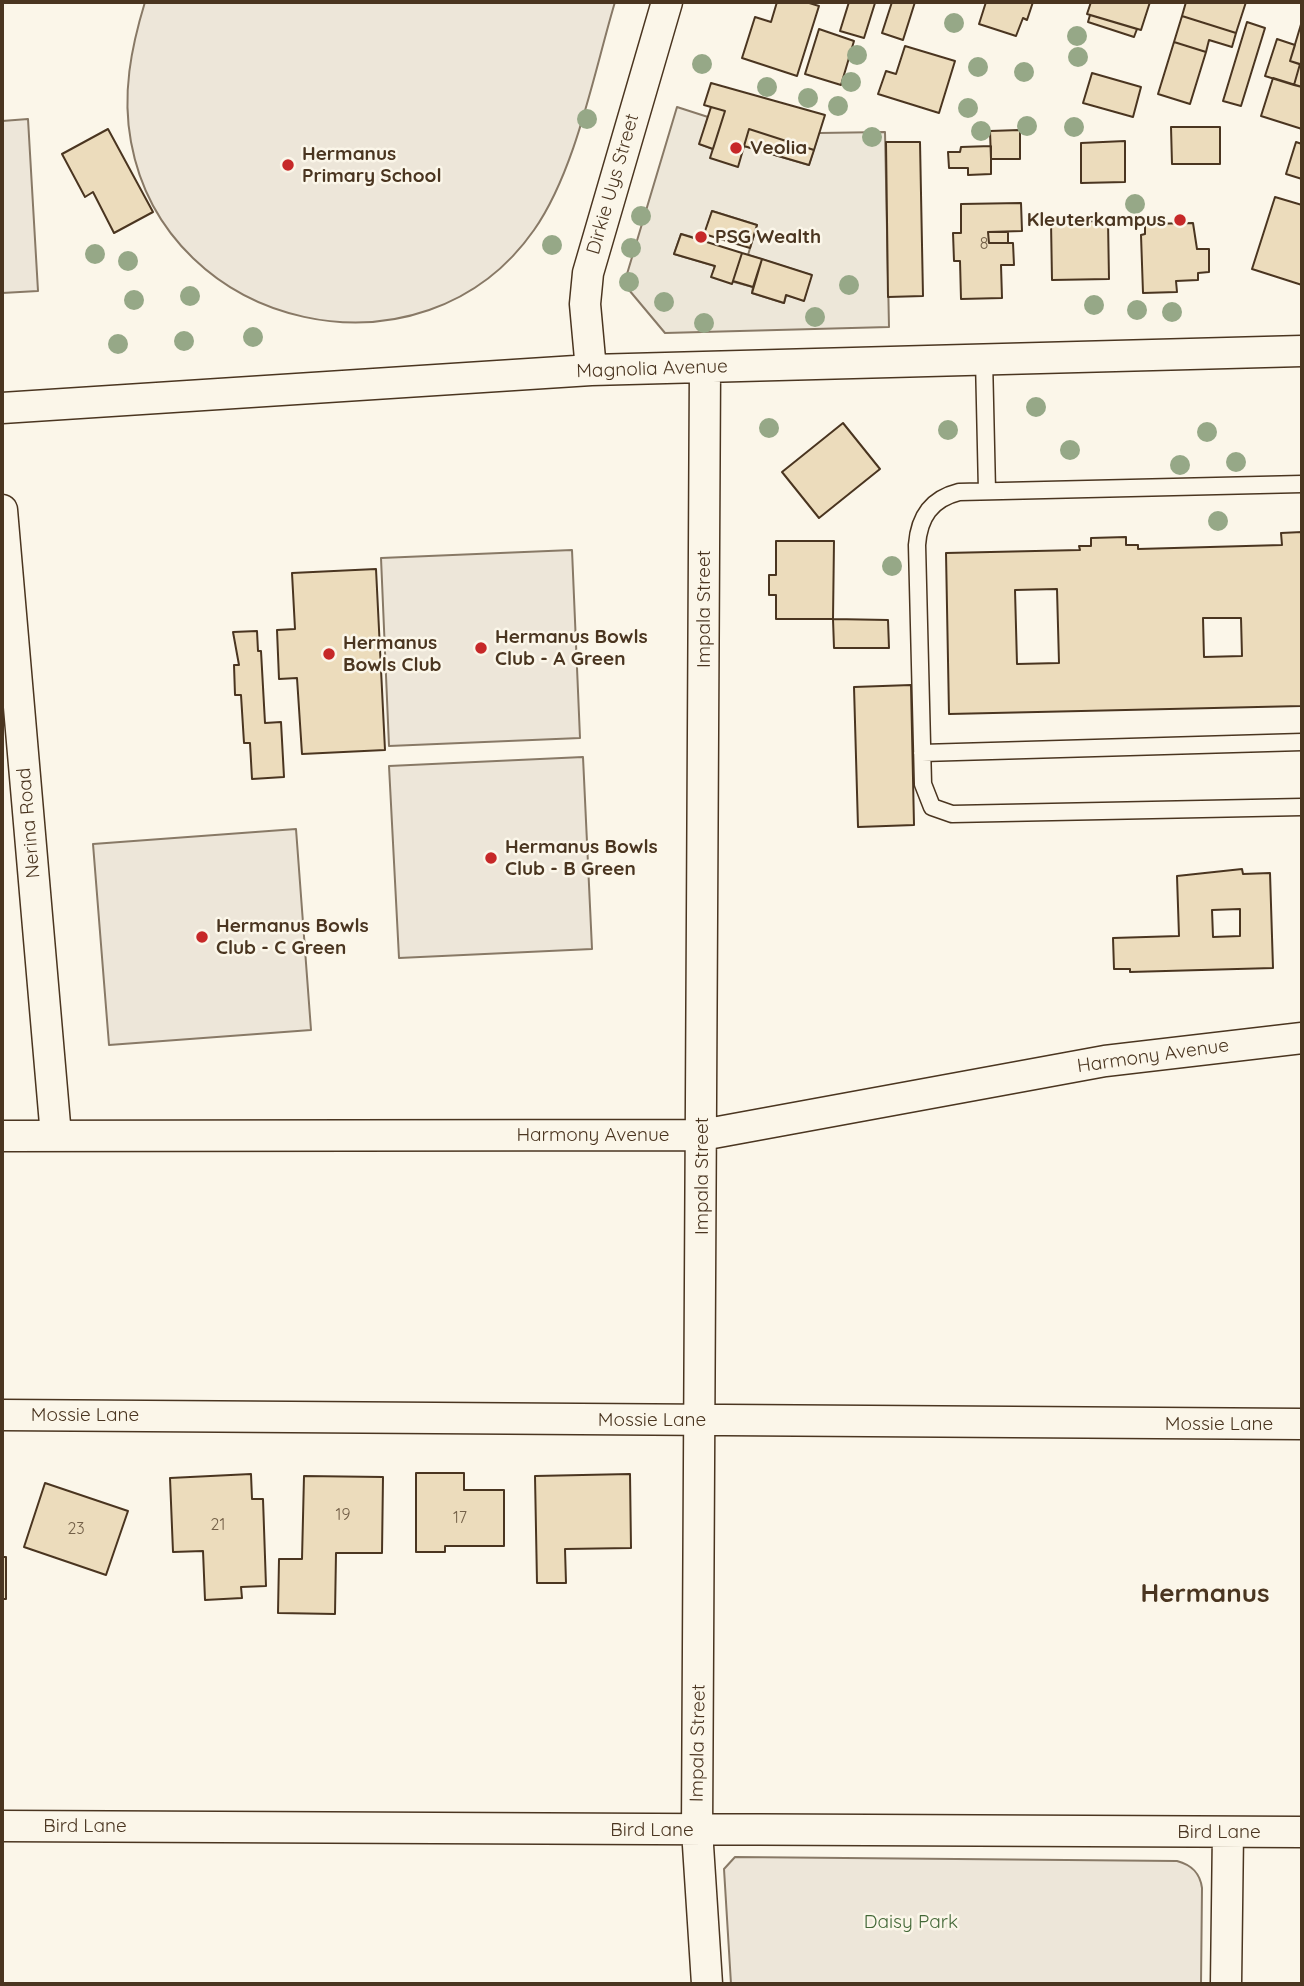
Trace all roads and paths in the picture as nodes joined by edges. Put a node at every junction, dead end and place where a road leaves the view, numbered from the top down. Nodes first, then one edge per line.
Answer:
1 (667, 2) edge
2 (1302, 351) edge
3 (984, 359) junction
4 (705, 367) junction
5 (591, 370) junction
6 (2, 408) edge
7 (1302, 484) edge
8 (986, 491) junction
9 (2, 510) edge
10 (1302, 741) edge
11 (922, 753) junction
12 (1302, 807) edge
13 (1302, 1038) edge
14 (702, 1135) junction
15 (2, 1136) edge
16 (56, 1136) junction
17 (2, 1415) edge
18 (701, 1420) junction
19 (1302, 1424) edge
20 (2, 1826) edge
21 (697, 1830) junction
22 (1228, 1832) junction
23 (1302, 1832) edge
24 (707, 1984) edge
25 (1226, 1984) edge

1 - 5 street, Dirkie Uys Street
2 - 3 street, Magnolia Avenue
3 - 4 street, Magnolia Avenue
3 - 8 lane
4 - 5 street, Magnolia Avenue
4 - 14 street, Impala Street
5 - 6 street, Magnolia Avenue
7 - 8 lane
8 - 11 lane
9 - 16 street, Nerina Road
10 - 11 lane
11 - 12 lane
13 - 14 street, Harmony Avenue
14 - 16 street, Harmony Avenue
14 - 18 street, Impala Street
15 - 16 street, Harmony Avenue
17 - 18 street, Mossie Lane
18 - 19 street, Mossie Lane
18 - 21 street, Impala Street
20 - 21 street, Bird Lane
21 - 22 street, Bird Lane
21 - 24 street, Impala Street
22 - 23 street, Bird Lane
22 - 25 street

